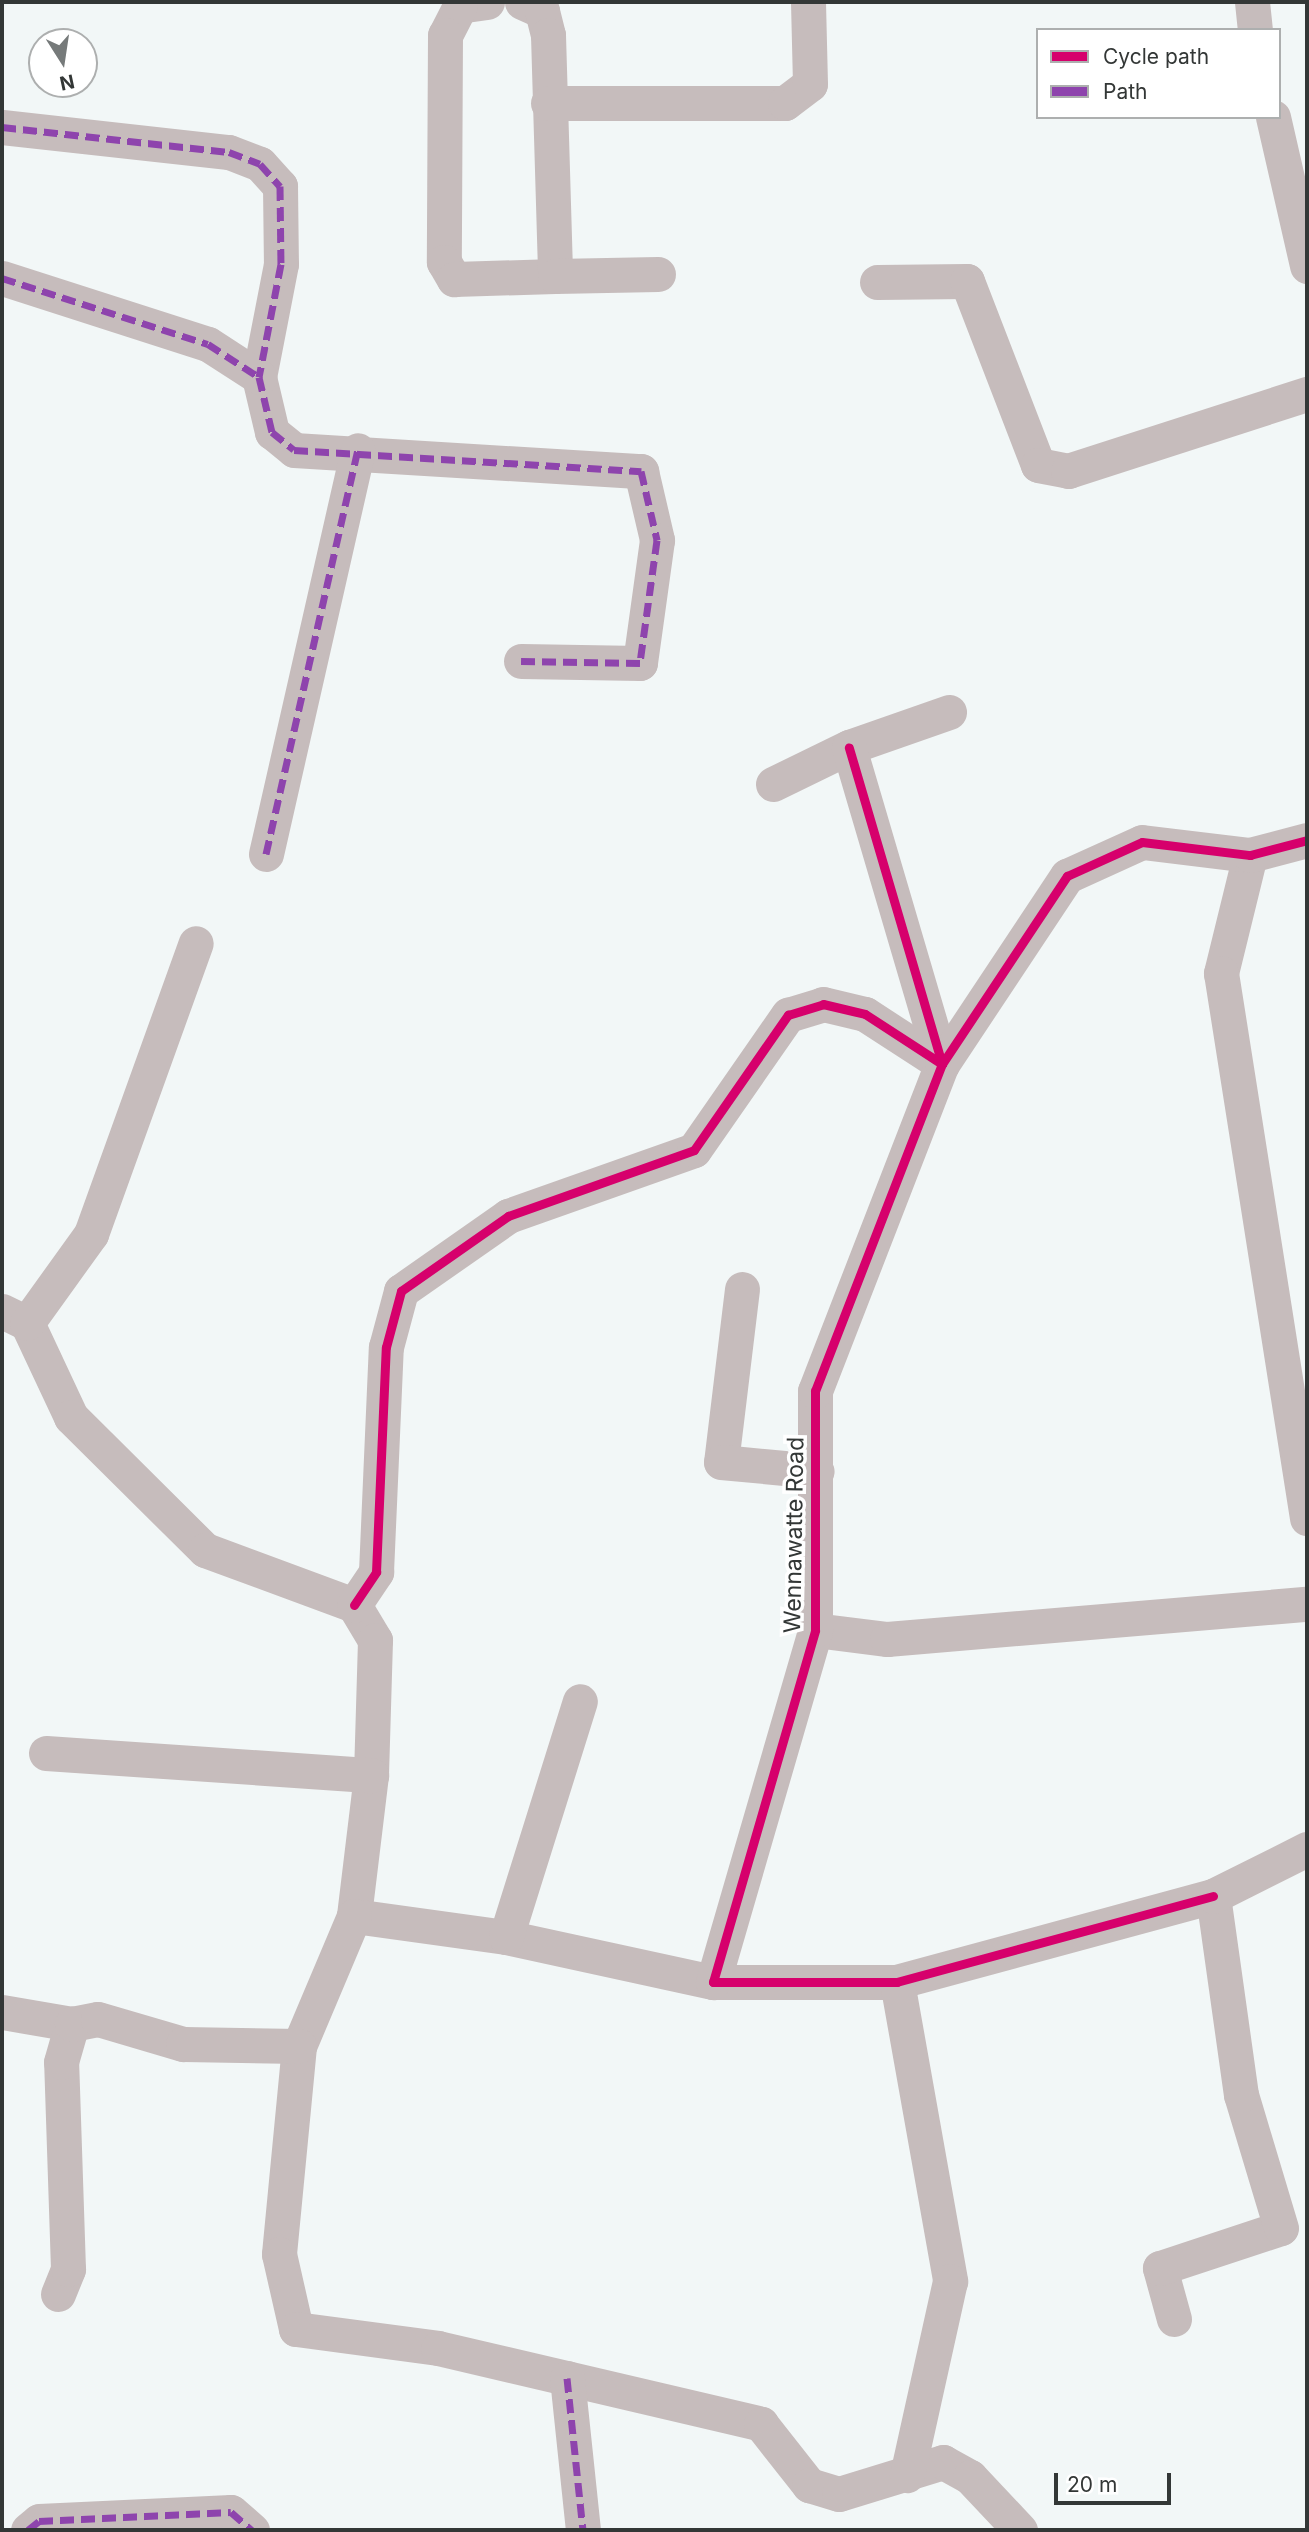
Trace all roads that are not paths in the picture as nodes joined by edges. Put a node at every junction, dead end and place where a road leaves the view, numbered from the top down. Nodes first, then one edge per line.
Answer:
1 (487, 2) edge
2 (522, 2) edge
3 (808, 2) edge
4 (1252, 2) edge
5 (1255, 28) edge
6 (548, 103) junction
7 (1273, 119) edge
8 (2, 127) edge
9 (1307, 266) edge
10 (658, 274) dead end
11 (555, 276) junction
12 (2, 278) edge
13 (877, 282) dead end
14 (259, 377) junction
15 (1307, 394) edge
16 (358, 450) junction
17 (521, 661) dead end
18 (949, 712) dead end
19 (849, 747) junction
20 (773, 784) dead end
21 (1307, 840) edge
22 (266, 854) dead end
23 (1250, 855) junction
24 (196, 943) dead end
25 (942, 1063) junction
26 (742, 1289) dead end
27 (14, 1317) edge
28 (817, 1471) junction
29 (1307, 1518) edge
30 (1307, 1604) edge
31 (355, 1605) junction
32 (815, 1630) junction
33 (580, 1701) dead end
34 (46, 1753) dead end
35 (371, 1775) junction
36 (1307, 1849) edge
37 (1213, 1896) junction
38 (354, 1916) junction
39 (506, 1937) junction
40 (713, 1982) junction
41 (897, 1982) junction
42 (2, 2012) edge
43 (72, 2024) junction
44 (299, 2046) junction
45 (58, 2294) dead end
46 (1174, 2319) dead end
47 (567, 2378) junction
48 (907, 2474) junction
49 (28, 2530) edge
50 (252, 2530) edge
51 (583, 2530) edge
52 (1020, 2530) edge

1 - 11 street
2 - 6 street
3 - 6 street
4 - 5 street
6 - 11 street
7 - 9 street
8 - 14 street
10 - 11 street
12 - 14 street
13 - 15 street
14 - 16 street
16 - 17 street
16 - 22 street
18 - 19 street
19 - 20 street
19 - 25 street
21 - 23 street, Wennawatte Road
23 - 25 street, Wennawatte Road
23 - 29 street
24 - 27 street
25 - 28 street, Wennawatte Road
25 - 31 street
26 - 28 street
27 - 31 street
28 - 32 street, Wennawatte Road
30 - 32 street
31 - 35 street
32 - 40 street, Wennawatte Road
33 - 39 street
34 - 35 street
35 - 38 street
36 - 37 street
37 - 41 street
37 - 46 street
38 - 39 street
38 - 44 street
39 - 40 street
40 - 41 street
41 - 48 street
42 - 43 street
43 - 44 street
43 - 45 street
44 - 47 street
47 - 48 street
47 - 51 street
48 - 52 street
49 - 50 street

